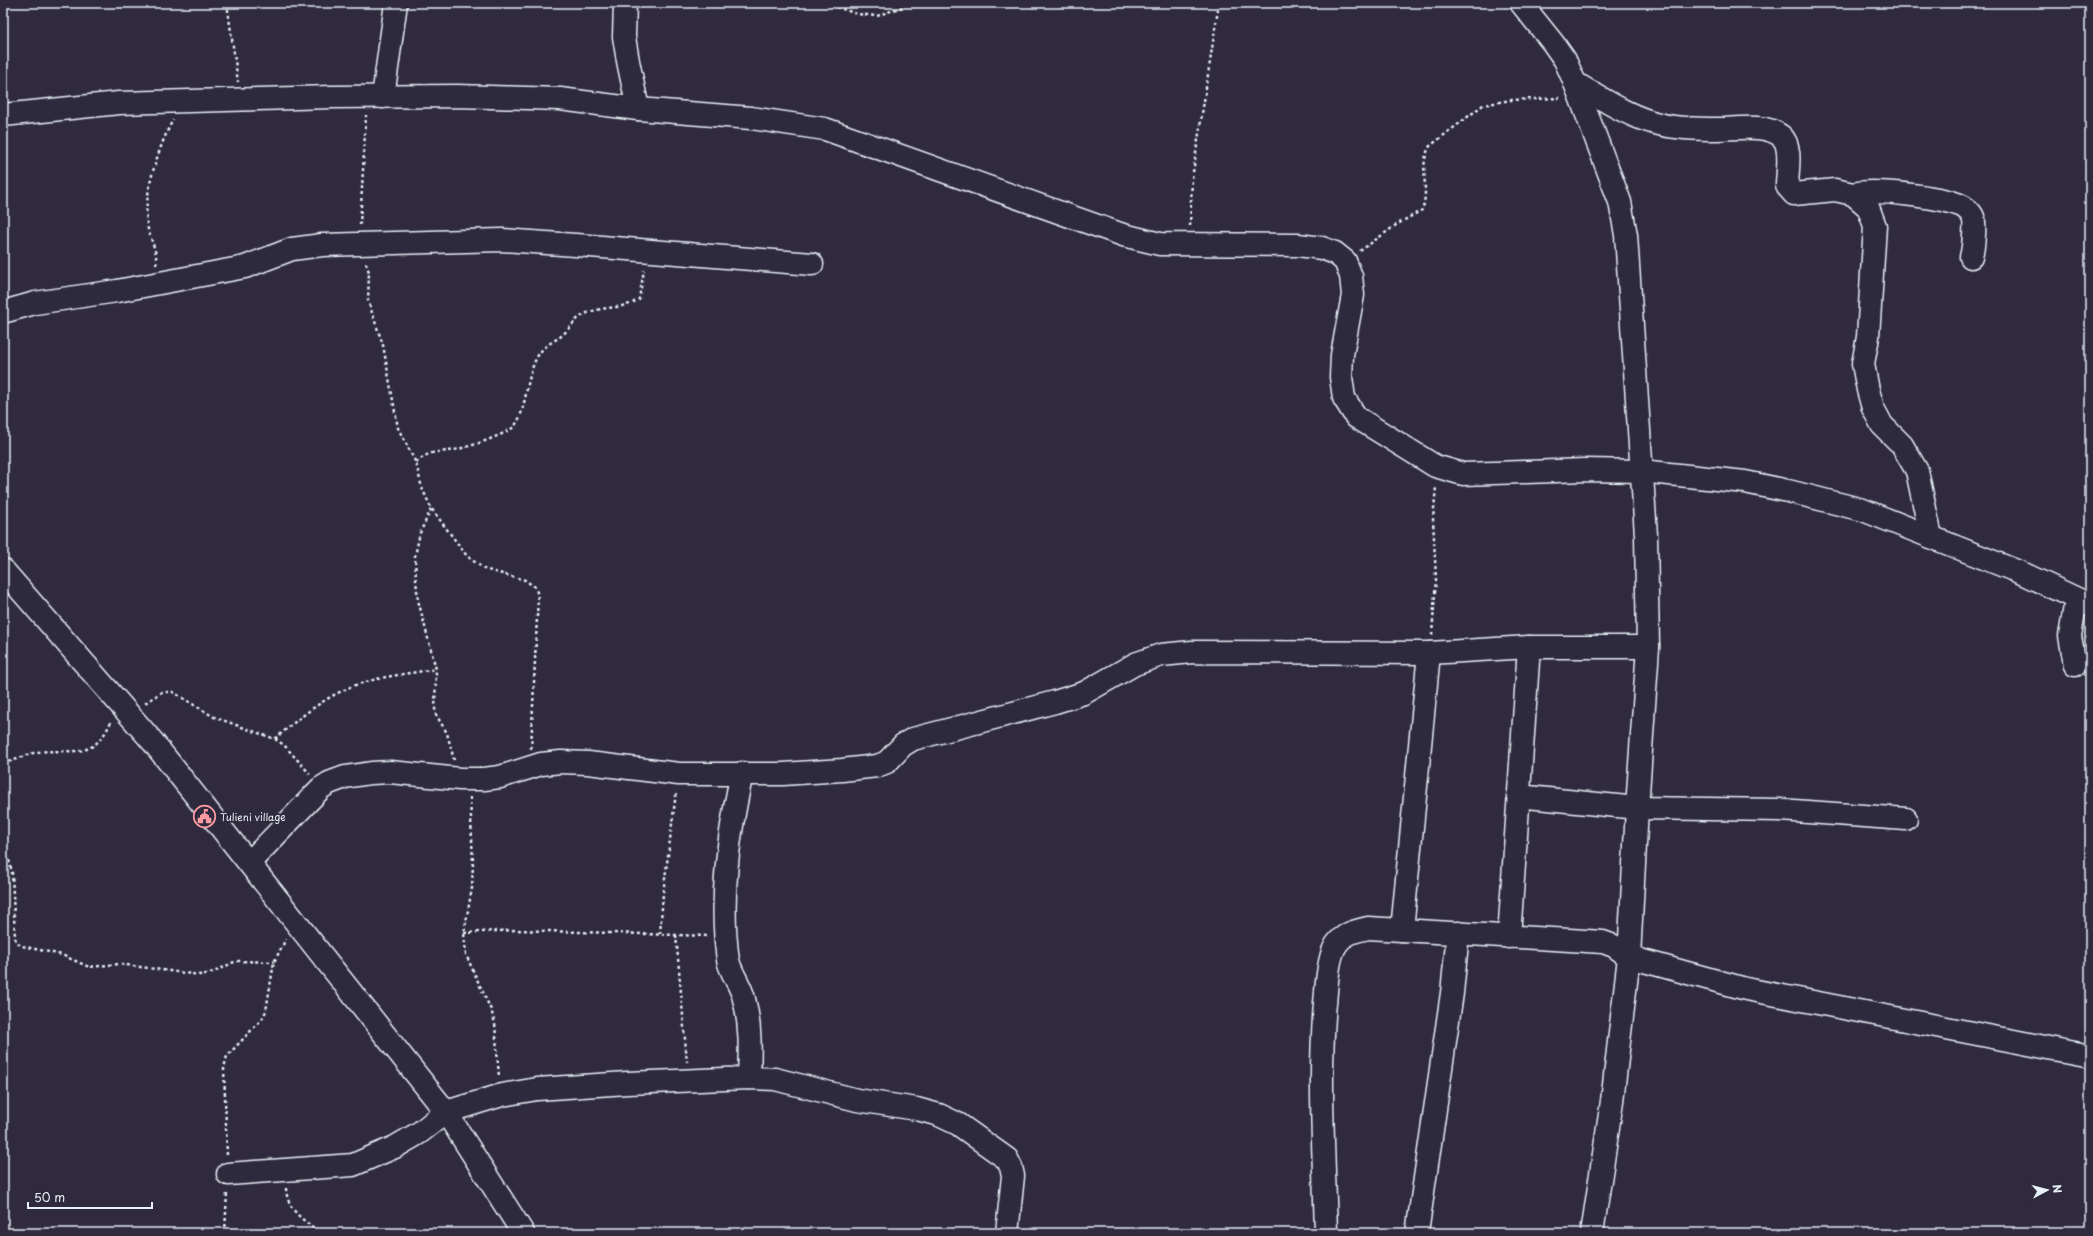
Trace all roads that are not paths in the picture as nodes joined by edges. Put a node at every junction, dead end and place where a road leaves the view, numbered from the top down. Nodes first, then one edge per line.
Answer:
1 (396, 3) edge
2 (625, 3) edge
3 (1521, 3) edge
4 (1578, 90) junction
5 (376, 97) junction
6 (638, 109) junction
7 (3, 115) edge
8 (1853, 194) junction
9 (1971, 257) dead end
10 (812, 264) dead end
11 (3, 312) edge
12 (1641, 471) junction
13 (1931, 536) junction
14 (3, 570) edge
15 (2083, 603) edge
16 (1529, 647) junction
17 (1648, 647) junction
18 (1429, 653) junction
19 (2075, 665) dead end
20 (742, 773) junction
21 (1518, 796) junction
22 (1637, 808) junction
23 (1906, 819) dead end
24 (249, 863) junction
25 (1402, 930) junction
26 (1458, 933) junction
27 (1509, 936) junction
28 (1629, 957) junction
29 (2090, 1056) edge
30 (749, 1078) junction
31 (446, 1112) junction
32 (228, 1174) road end
33 (522, 1233) edge
34 (1007, 1233) edge
35 (1326, 1233) edge
36 (1417, 1233) edge
37 (1592, 1233) edge

1 - 5 street
2 - 6 street
3 - 4 street
4 - 8 street
4 - 12 street
5 - 6 street
5 - 7 street
6 - 12 street
8 - 9 street
8 - 13 street
10 - 11 street
12 - 13 street
12 - 17 street
13 - 15 street
14 - 24 street
15 - 19 street
16 - 17 street
16 - 18 street
16 - 21 street
17 - 22 street
18 - 20 street
18 - 25 street
20 - 24 street
20 - 30 street
21 - 22 street
21 - 27 street
22 - 23 street
22 - 28 street
24 - 31 street
25 - 26 street
25 - 35 street
26 - 27 street
26 - 36 street
27 - 28 street
28 - 29 street
28 - 37 street
30 - 31 street
30 - 34 street
31 - 32 street
31 - 33 street

